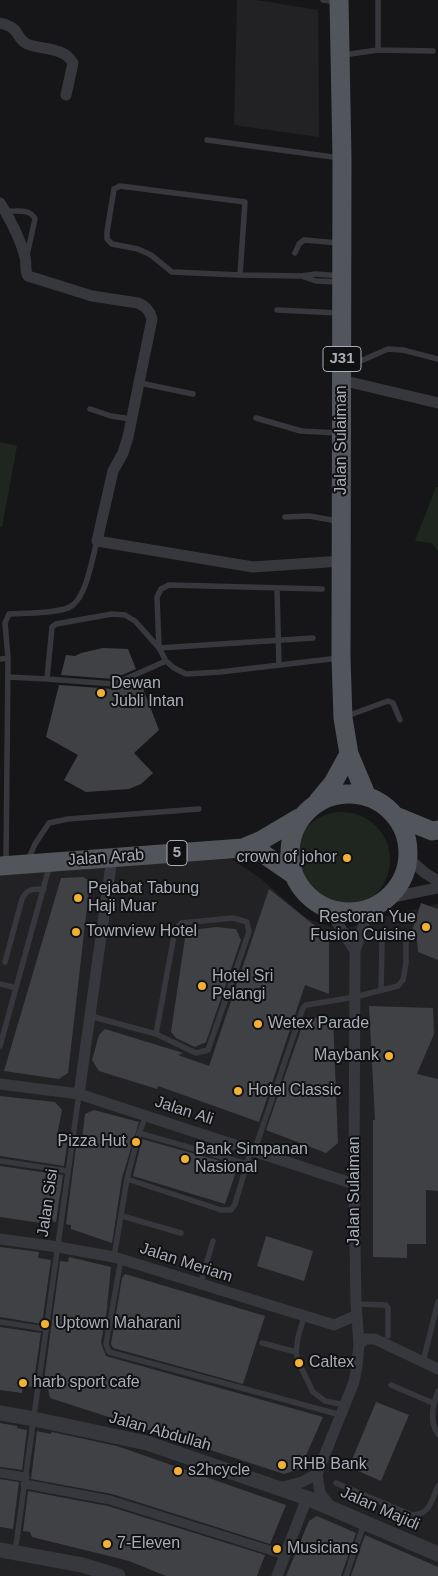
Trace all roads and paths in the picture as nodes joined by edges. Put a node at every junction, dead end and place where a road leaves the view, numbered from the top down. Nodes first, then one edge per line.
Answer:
1 (378, 0) edge
2 (334, 1) edge
3 (0, 23) edge
4 (378, 50) junction
5 (433, 51) dead end
6 (340, 55) junction
7 (66, 96) dead end
8 (208, 140) dead end
9 (342, 158) junction
10 (3, 207) edge
11 (342, 244) junction
12 (295, 253) dead end
13 (26, 259) junction
14 (240, 276) junction
15 (342, 279) junction
16 (277, 310) dead end
17 (341, 314) junction
18 (342, 357) junction
19 (438, 358) edge
20 (341, 380) junction
21 (140, 383) junction
22 (193, 394) dead end
23 (438, 403) edge
24 (90, 409) dead end
25 (256, 418) dead end
26 (131, 419) junction
27 (341, 433) junction
28 (285, 517) dead end
29 (342, 522) junction
30 (97, 541) junction
31 (342, 561) junction
32 (277, 589) junction
33 (322, 589) dead end
34 (313, 638) dead end
35 (279, 640) junction
36 (159, 648) junction
37 (8, 658) junction
38 (341, 658) junction
39 (0, 659) edge
40 (166, 661) junction
41 (279, 665) junction
42 (8, 677) junction
43 (47, 679) junction
44 (343, 718) junction
45 (400, 720) dead end
46 (348, 754) junction
47 (367, 797) junction
48 (199, 809) dead end
49 (305, 813) junction
50 (398, 816) junction
51 (3, 826) edge
52 (435, 830) edge
53 (242, 848) junction
54 (409, 856) junction
55 (112, 858) junction
56 (51, 862) junction
57 (26, 864) junction
58 (3, 866) edge
59 (294, 875) junction
60 (438, 881) edge
61 (438, 888) edge
62 (44, 889) junction
63 (388, 898) junction
64 (328, 908) junction
65 (369, 909) junction
66 (406, 941) dead end
67 (382, 943) dead end
68 (355, 951) junction
69 (5, 962) dead end
70 (0, 984) edge
71 (16, 988) junction
72 (381, 990) junction
73 (355, 997) junction
74 (90, 1016) junction
75 (156, 1034) junction
76 (0, 1046) edge
77 (0, 1084) edge
78 (79, 1094) junction
79 (146, 1116) junction
80 (139, 1132) junction
81 (252, 1151) junction
82 (0, 1161) edge
83 (247, 1164) junction
84 (68, 1171) junction
85 (127, 1179) junction
86 (354, 1184) junction
87 (122, 1216) junction
88 (181, 1233) dead end
89 (0, 1239) edge
90 (213, 1241) dead end
91 (58, 1246) junction
92 (118, 1258) junction
93 (200, 1285) junction
94 (438, 1302) edge
95 (357, 1310) junction
96 (304, 1317) junction
97 (0, 1322) edge
98 (46, 1329) junction
99 (388, 1336) dead end
100 (262, 1342) dead end
101 (359, 1344) junction
102 (296, 1352) junction
103 (423, 1362) junction
104 (438, 1368) edge
105 (391, 1385) dead end
106 (438, 1391) edge
107 (434, 1403) junction
108 (343, 1410) junction
109 (0, 1413) edge
110 (34, 1419) junction
111 (438, 1434) edge
112 (0, 1474) edge
113 (317, 1474) junction
114 (25, 1481) junction
115 (336, 1483) dead end
116 (438, 1486) edge
117 (279, 1488) junction
118 (307, 1498) junction
119 (330, 1506) junction
120 (364, 1521) junction
121 (8, 1551) edge
122 (438, 1554) edge
123 (285, 1555) junction
124 (118, 1576) edge
125 (277, 1576) edge
126 (346, 1576) edge

1 - 4 lane
2 - 6 main road, Jalan Sulaiman / J31
3 - 7 street
4 - 5 lane
4 - 6 lane
6 - 9 main road, Jalan Sulaiman / J31
8 - 9 lane
9 - 11 main road, Jalan Sulaiman / J31
10 - 13 street
10 - 13 lane
11 - 12 lane
11 - 15 main road, Jalan Sulaiman / J31
13 - 21 street
14 - 14 lane
14 - 15 lane
15 - 17 main road, Jalan Sulaiman / J31
16 - 17 lane
17 - 18 main road, Jalan Sulaiman / J31
18 - 19 lane
18 - 20 main road, Jalan Sulaiman / J31
20 - 23 street
20 - 27 main road, Jalan Sulaiman / J31
21 - 22 lane
21 - 26 street
24 - 26 lane
25 - 27 lane
26 - 30 street
27 - 29 main road, Jalan Sulaiman / J31
28 - 29 lane
29 - 31 main road, Jalan Sulaiman / J31
30 - 31 street
30 - 37 lane
31 - 38 main road, Jalan Sulaiman / J31
32 - 33 lane
32 - 35 lane
32 - 36 lane
34 - 35 lane
35 - 36 lane
35 - 41 lane
36 - 40 lane
36 - 43 lane
37 - 39 lane
37 - 42 lane
38 - 41 lane
38 - 44 main road, Jalan Sulaiman / J31
40 - 41 lane
40 - 43 lane
42 - 43 lane
42 - 51 lane
44 - 45 lane
44 - 46 main road, Jalan Sulaiman / J31
46 - 47 main road, J31
46 - 49 main road
47 - 49 main road, 5
47 - 50 main road, 5
48 - 57 lane
49 - 53 main road, 5
49 - 59 main road
50 - 52 main road, 5
50 - 54 main road
51 - 58 lane
52 - 54 main road, 5
53 - 55 main road, Jalan Arab / 5
53 - 59 main road, Jalan Arab / 5
54 - 60 street
54 - 63 main road
55 - 56 main road, Jalan Arab / 5
55 - 74 street, Jalan Sisi
56 - 57 main road, Jalan Arab / 5
56 - 62 lane
57 - 58 main road, Jalan Arab / 5
59 - 64 main road
61 - 63 street
62 - 69 lane
62 - 71 lane
63 - 65 main road
64 - 65 main road
64 - 68 street
65 - 68 street
66 - 72 lane
67 - 72 lane
68 - 73 street, Jalan Sulaiman
70 - 71 lane
71 - 76 lane
72 - 73 lane
73 - 81 lane
73 - 86 street, Jalan Sulaiman
74 - 75 lane
74 - 78 street, Jalan Sisi
75 - 75 lane
77 - 78 street, Jalan Ali
78 - 79 street, Jalan Ali
78 - 84 lane, Jalan Sisi
79 - 80 lane
79 - 81 street, Jalan Ali
80 - 83 lane
80 - 85 lane
81 - 83 lane
81 - 86 street, Jalan Ali
82 - 84 lane
83 - 85 lane
84 - 91 lane, Jalan Sisi
85 - 87 lane
86 - 95 street, Jalan Sulaiman
87 - 88 lane
87 - 92 lane
89 - 91 street, Jalan Meriam
90 - 93 lane
91 - 92 street, Jalan Meriam
91 - 98 lane, Jalan Sisi
92 - 93 street, Jalan Meriam
92 - 108 lane
93 - 96 street, Jalan Meriam
94 - 103 lane
95 - 96 street, Jalan Meriam
95 - 99 lane
95 - 101 street, Jalan Sulaiman
96 - 102 lane
97 - 98 lane
98 - 110 lane, Jalan Sisi
100 - 102 lane
101 - 103 street
101 - 108 street, Jalan Sulaiman
102 - 108 lane
103 - 104 street
105 - 107 lane
106 - 107 lane
107 - 111 lane
108 - 113 street, Jalan Sulaiman
109 - 110 street, Jalan Abdullah
110 - 114 lane, Jalan Sisi
110 - 117 street, Jalan Abdullah
112 - 114 street
113 - 117 street
113 - 119 street
114 - 121 lane, Jalan Sisi
114 - 123 street
115 - 116 lane
117 - 118 street, Jalan Abdullah
118 - 119 street, Jalan Majidi
118 - 123 street
119 - 120 street, Jalan Majidi
120 - 122 street, Jalan Majidi
120 - 126 lane
121 - 124 street
123 - 125 street

